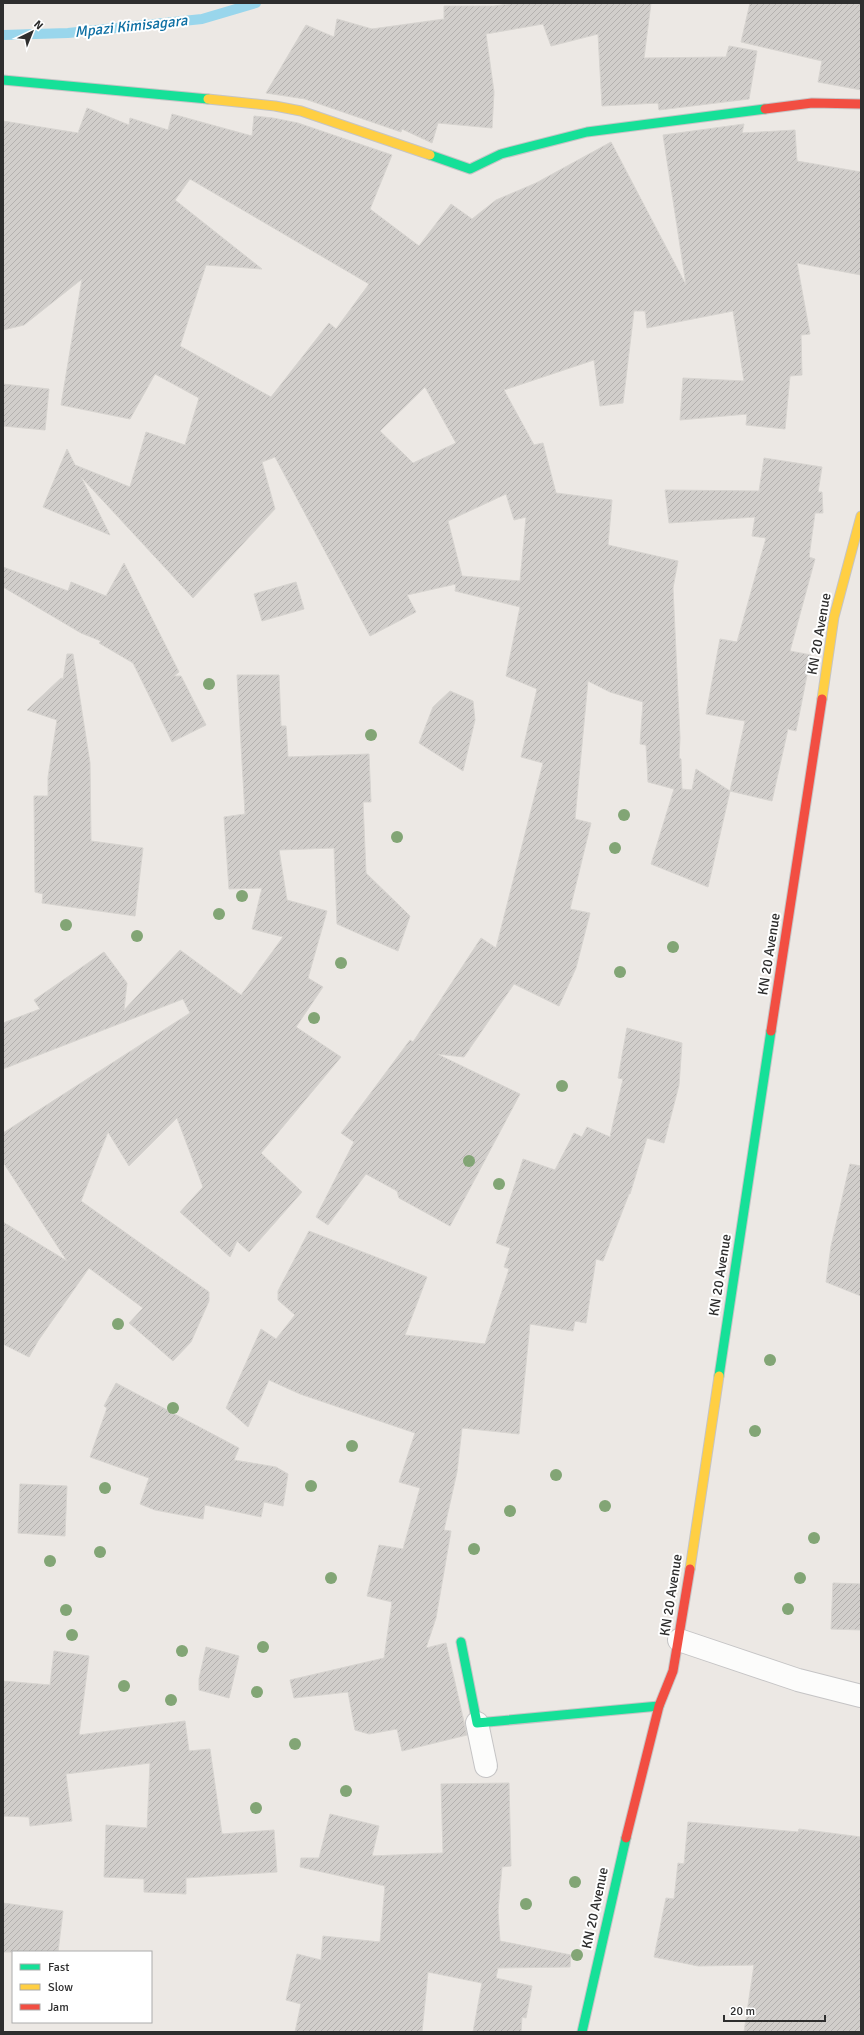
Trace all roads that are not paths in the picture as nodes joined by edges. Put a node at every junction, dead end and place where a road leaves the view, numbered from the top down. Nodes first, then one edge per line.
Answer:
1 (3, 80) edge
2 (861, 104) edge
3 (861, 516) edge
4 (679, 1640) junction
5 (461, 1642) dead end
6 (861, 1696) edge
7 (659, 1706) junction
8 (477, 1723) junction
9 (486, 1766) dead end
10 (582, 2032) edge

1 - 2 main road
3 - 4 main road, KN 20 Avenue
4 - 6 street
4 - 7 main road, KN 20 Avenue
5 - 8 main road
7 - 8 main road
7 - 10 main road, KN 20 Avenue
8 - 9 street

